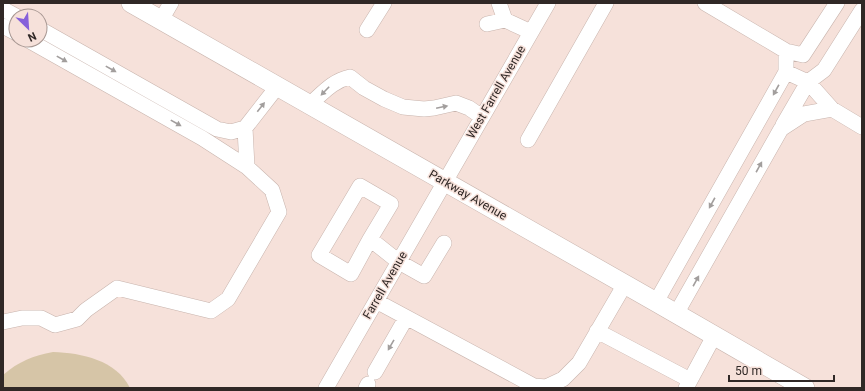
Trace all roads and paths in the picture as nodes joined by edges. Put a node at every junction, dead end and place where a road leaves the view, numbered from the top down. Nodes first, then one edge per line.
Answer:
1 (131, 3) edge
2 (171, 3) edge
3 (384, 3) edge
4 (498, 3) edge
5 (548, 3) edge
6 (606, 3) edge
7 (705, 3) edge
8 (837, 3) edge
9 (862, 10) edge
10 (161, 20) junction
11 (505, 20) junction
12 (487, 24) dead end
13 (367, 30) dead end
14 (531, 32) junction
15 (48, 34) edge
16 (42, 48) edge
17 (786, 51) junction
18 (786, 72) junction
19 (808, 82) junction
20 (277, 87) junction
21 (309, 105) junction
22 (832, 109) junction
23 (482, 117) junction
24 (862, 127) edge
25 (245, 128) junction
26 (781, 129) junction
27 (231, 132) junction
28 (202, 138) junction
29 (528, 140) dead end
30 (248, 167) junction
31 (444, 182) junction
32 (370, 239) junction
33 (444, 243) dead end
34 (399, 262) junction
35 (625, 284) junction
36 (376, 301) junction
37 (656, 302) junction
38 (676, 314) junction
39 (406, 318) junction
40 (3, 322) edge
41 (597, 331) junction
42 (714, 336) junction
43 (370, 381) edge
44 (688, 384) edge
45 (326, 388) edge
46 (805, 388) edge

1 - 10 main road, Parkway Avenue
2 - 10 street
3 - 13 street
4 - 11 street
5 - 14 street, West Farrell Avenue
6 - 29 street
7 - 17 street
8 - 17 street
9 - 19 street
10 - 20 main road, Parkway Avenue
11 - 12 street
11 - 14 street
14 - 23 street, West Farrell Avenue
15 -> 27 street
16 -> 28 street
17 - 18 street
18 - 19 street
18 -> 37 street
19 - 22 street
19 - 26 street
20 - 21 main road, Parkway Avenue
25 -> 20 street
21 - 23 street
21 - 31 main road, Parkway Avenue
22 - 24 street
22 - 26 street
23 - 31 street, West Farrell Avenue
25 - 27 street
25 - 30 street
38 -> 26 street
27 - 28 street
28 - 30 street
30 - 40 street
31 - 34 street, Farrell Avenue
31 - 35 main road, Parkway Avenue
32 - 32 street
32 - 34 street
33 - 34 street
34 - 36 street, Farrell Avenue
35 - 37 main road, Parkway Avenue
35 - 41 street
36 - 39 street
36 - 45 street, Farrell Avenue
37 - 38 main road, Parkway Avenue
38 - 42 main road, Parkway Avenue
39 - 41 street
39 -> 43 street
41 - 44 street
42 - 44 street
42 - 46 main road, Parkway Avenue

